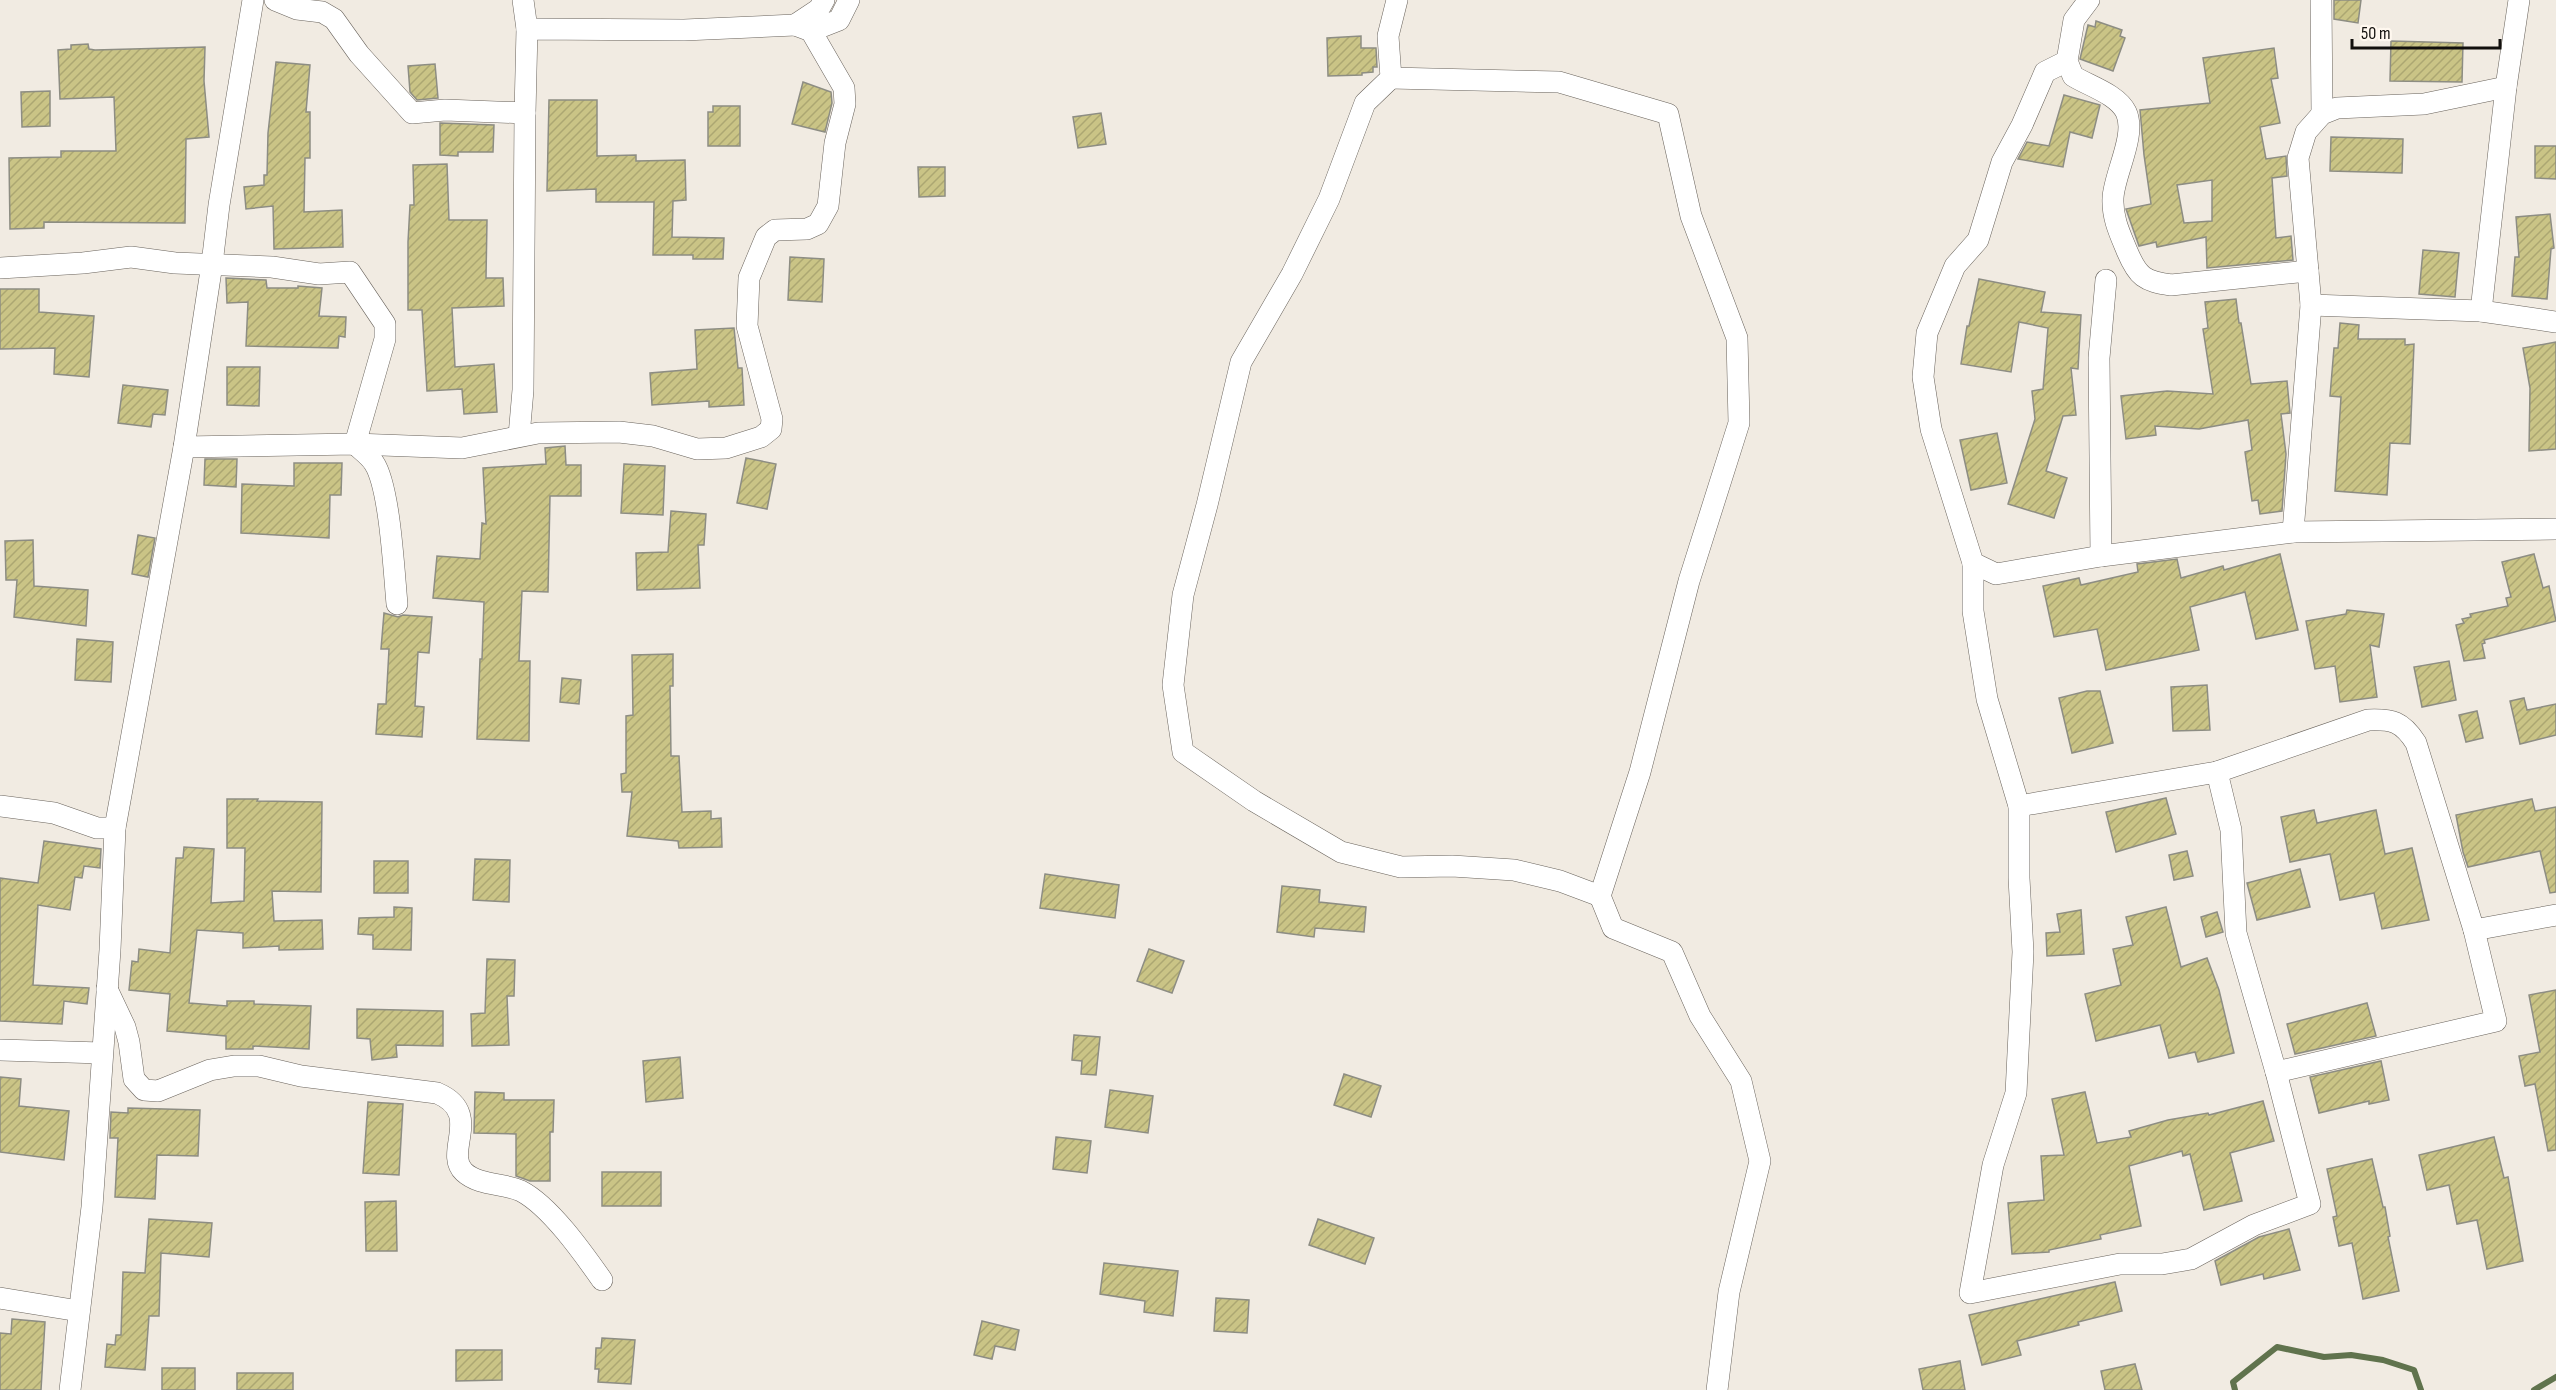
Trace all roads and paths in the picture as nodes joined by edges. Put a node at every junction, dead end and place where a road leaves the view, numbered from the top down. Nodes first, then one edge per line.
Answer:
1 (253, 0) edge
2 (275, 0) edge
3 (523, 0) edge
4 (824, 0) edge
5 (849, 0) edge
6 (1397, 0) edge
7 (2088, 0) edge
8 (2321, 0) edge
9 (2519, 0) edge
10 (803, 28) junction
11 (527, 29) junction
12 (2067, 61) junction
13 (1391, 78) junction
14 (2506, 87) junction
15 (525, 113) junction
16 (2322, 114) junction
17 (212, 264) junction
18 (0, 268) edge
19 (2308, 271) junction
20 (2106, 280) dead end
21 (2311, 305) junction
22 (2481, 311) junction
23 (2556, 322) edge
24 (519, 436) junction
25 (355, 444) junction
26 (184, 447) junction
27 (2556, 529) edge
28 (2293, 532) junction
29 (2101, 556) junction
30 (1973, 563) junction
31 (397, 604) dead end
32 (2217, 772) junction
33 (0, 806) edge
34 (2019, 806) junction
35 (115, 828) junction
36 (1600, 896) junction
37 (2556, 915) edge
38 (2474, 930) junction
39 (106, 989) junction
40 (0, 1050) edge
41 (102, 1053) junction
42 (2276, 1072) junction
43 (602, 1280) dead end
44 (0, 1298) edge
45 (79, 1311) junction
46 (70, 1390) edge
47 (1717, 1390) edge

1 - 17 street
2 - 15 street
3 - 11 street
4 - 10 street
5 - 10 street
6 - 13 street
7 - 12 street
8 - 16 street
9 - 14 street
10 - 11 street
10 - 24 street
11 - 15 street
12 - 19 street
12 - 30 street
13 - 36 street
13 - 36 street
14 - 16 street
14 - 22 street
15 - 24 street
16 - 19 street
17 - 18 street
17 - 25 street
17 - 26 street
19 - 21 street
20 - 29 street
21 - 22 street
21 - 28 street
22 - 23 street
24 - 25 street
25 - 26 street
25 - 31 street
26 - 35 street
27 - 28 street
28 - 29 street
29 - 30 street
30 - 34 street
32 - 34 street
32 - 38 street
32 - 42 street
33 - 35 street
34 - 42 street
35 - 39 street
36 - 47 street
37 - 38 street
38 - 42 street
39 - 41 street
39 - 43 street
40 - 41 street
41 - 45 street
44 - 45 street
45 - 46 street

